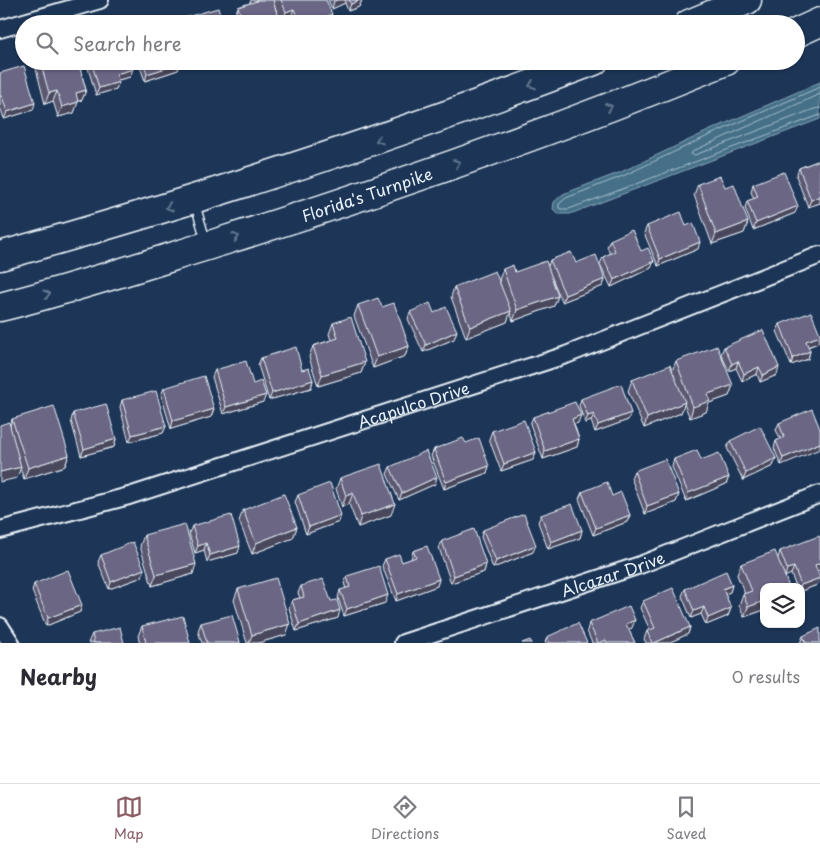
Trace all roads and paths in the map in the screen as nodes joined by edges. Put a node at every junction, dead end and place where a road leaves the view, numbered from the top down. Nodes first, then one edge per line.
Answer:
1 (100, 0) edge
2 (747, 0) edge
3 (48, 15) edge
4 (711, 15) edge
5 (820, 22) edge
6 (15, 25) edge
7 (0, 29) edge
8 (805, 29) edge
9 (570, 70) edge
10 (703, 70) edge
11 (194, 200) junction
12 (208, 246) junction
13 (820, 255) edge
14 (0, 256) edge
15 (0, 307) edge
16 (820, 494) edge
17 (0, 530) edge
18 (0, 626) edge
19 (11, 643) edge
20 (403, 643) edge

1 - 3 street
2 - 4 highway
5 - 8 highway
6 - 7 street
9 -> 11 highway
12 -> 10 highway, Florida's Turnpike
11 - 12 lane
11 -> 14 highway
15 -> 12 highway, Florida's Turnpike
13 - 17 street, Acapulco Drive
16 - 20 street, Alcazar Drive
18 - 19 street

